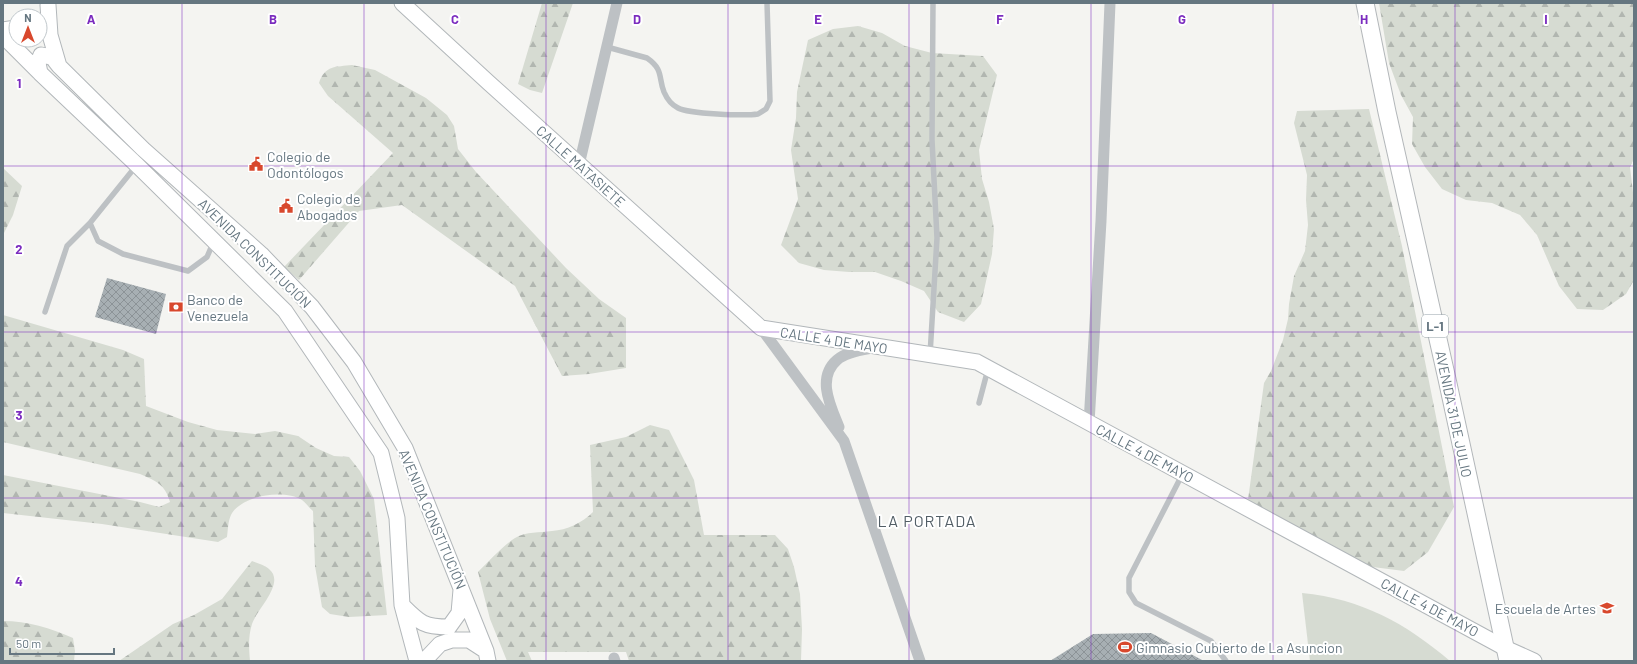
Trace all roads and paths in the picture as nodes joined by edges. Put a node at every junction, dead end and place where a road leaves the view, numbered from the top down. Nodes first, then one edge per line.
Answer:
1 (402, 3) edge
2 (617, 3) edge
3 (767, 3) edge
4 (933, 3) edge
5 (1110, 3) edge
6 (1365, 3) edge
7 (48, 4) edge
8 (3, 36) edge
9 (607, 47) junction
10 (59, 66) junction
11 (40, 73) junction
12 (137, 165) junction
13 (580, 165) junction
14 (90, 223) junction
15 (214, 241) junction
16 (45, 312) dead end
17 (761, 328) junction
18 (878, 347) junction
19 (930, 355) junction
20 (989, 369) junction
21 (979, 403) dead end
22 (1089, 423) junction
23 (844, 441) junction
24 (1183, 474) junction
25 (461, 585) junction
26 (402, 605) junction
27 (1506, 655) edge
28 (487, 656) edge
29 (417, 661) edge
30 (424, 661) edge
31 (920, 661) edge
32 (1226, 661) edge
33 (1534, 661) edge

1 - 13 street, CALLE MATASIETE
2 - 9 street
3 - 9 lane
4 - 19 lane
5 - 22 street
6 - 27 main road, AVENIDA 31 DE JULIO / L-1
7 - 10 street, AVENIDA CONSTITUCIÓN
8 - 11 street, AVENIDA CONSTITUCIÓN
9 - 13 street
10 - 11 street
10 - 25 street, AVENIDA CONSTITUCIÓN
11 - 12 street, AVENIDA CONSTITUCIÓN
12 - 14 lane
12 - 15 street, AVENIDA CONSTITUCIÓN
13 - 17 street, CALLE MATASIETE
14 - 15 lane
14 - 16 lane
15 - 26 street, AVENIDA CONSTITUCIÓN
17 - 18 street, CALLE 4 DE MAYO
17 - 23 street
18 - 19 street, CALLE 4 DE MAYO
18 - 23 street
19 - 20 street, CALLE 4 DE MAYO
20 - 21 lane
20 - 22 street, CALLE 4 DE MAYO
22 - 24 street, CALLE 4 DE MAYO
23 - 31 street
24 - 27 street, CALLE 4 DE MAYO
24 - 32 lane
25 - 26 street
25 - 28 street, AVENIDA CONSTITUCIÓN
26 - 29 street, AVENIDA CONSTITUCIÓN
27 - 33 street, CALLE 4 DE MAYO
28 - 30 street

